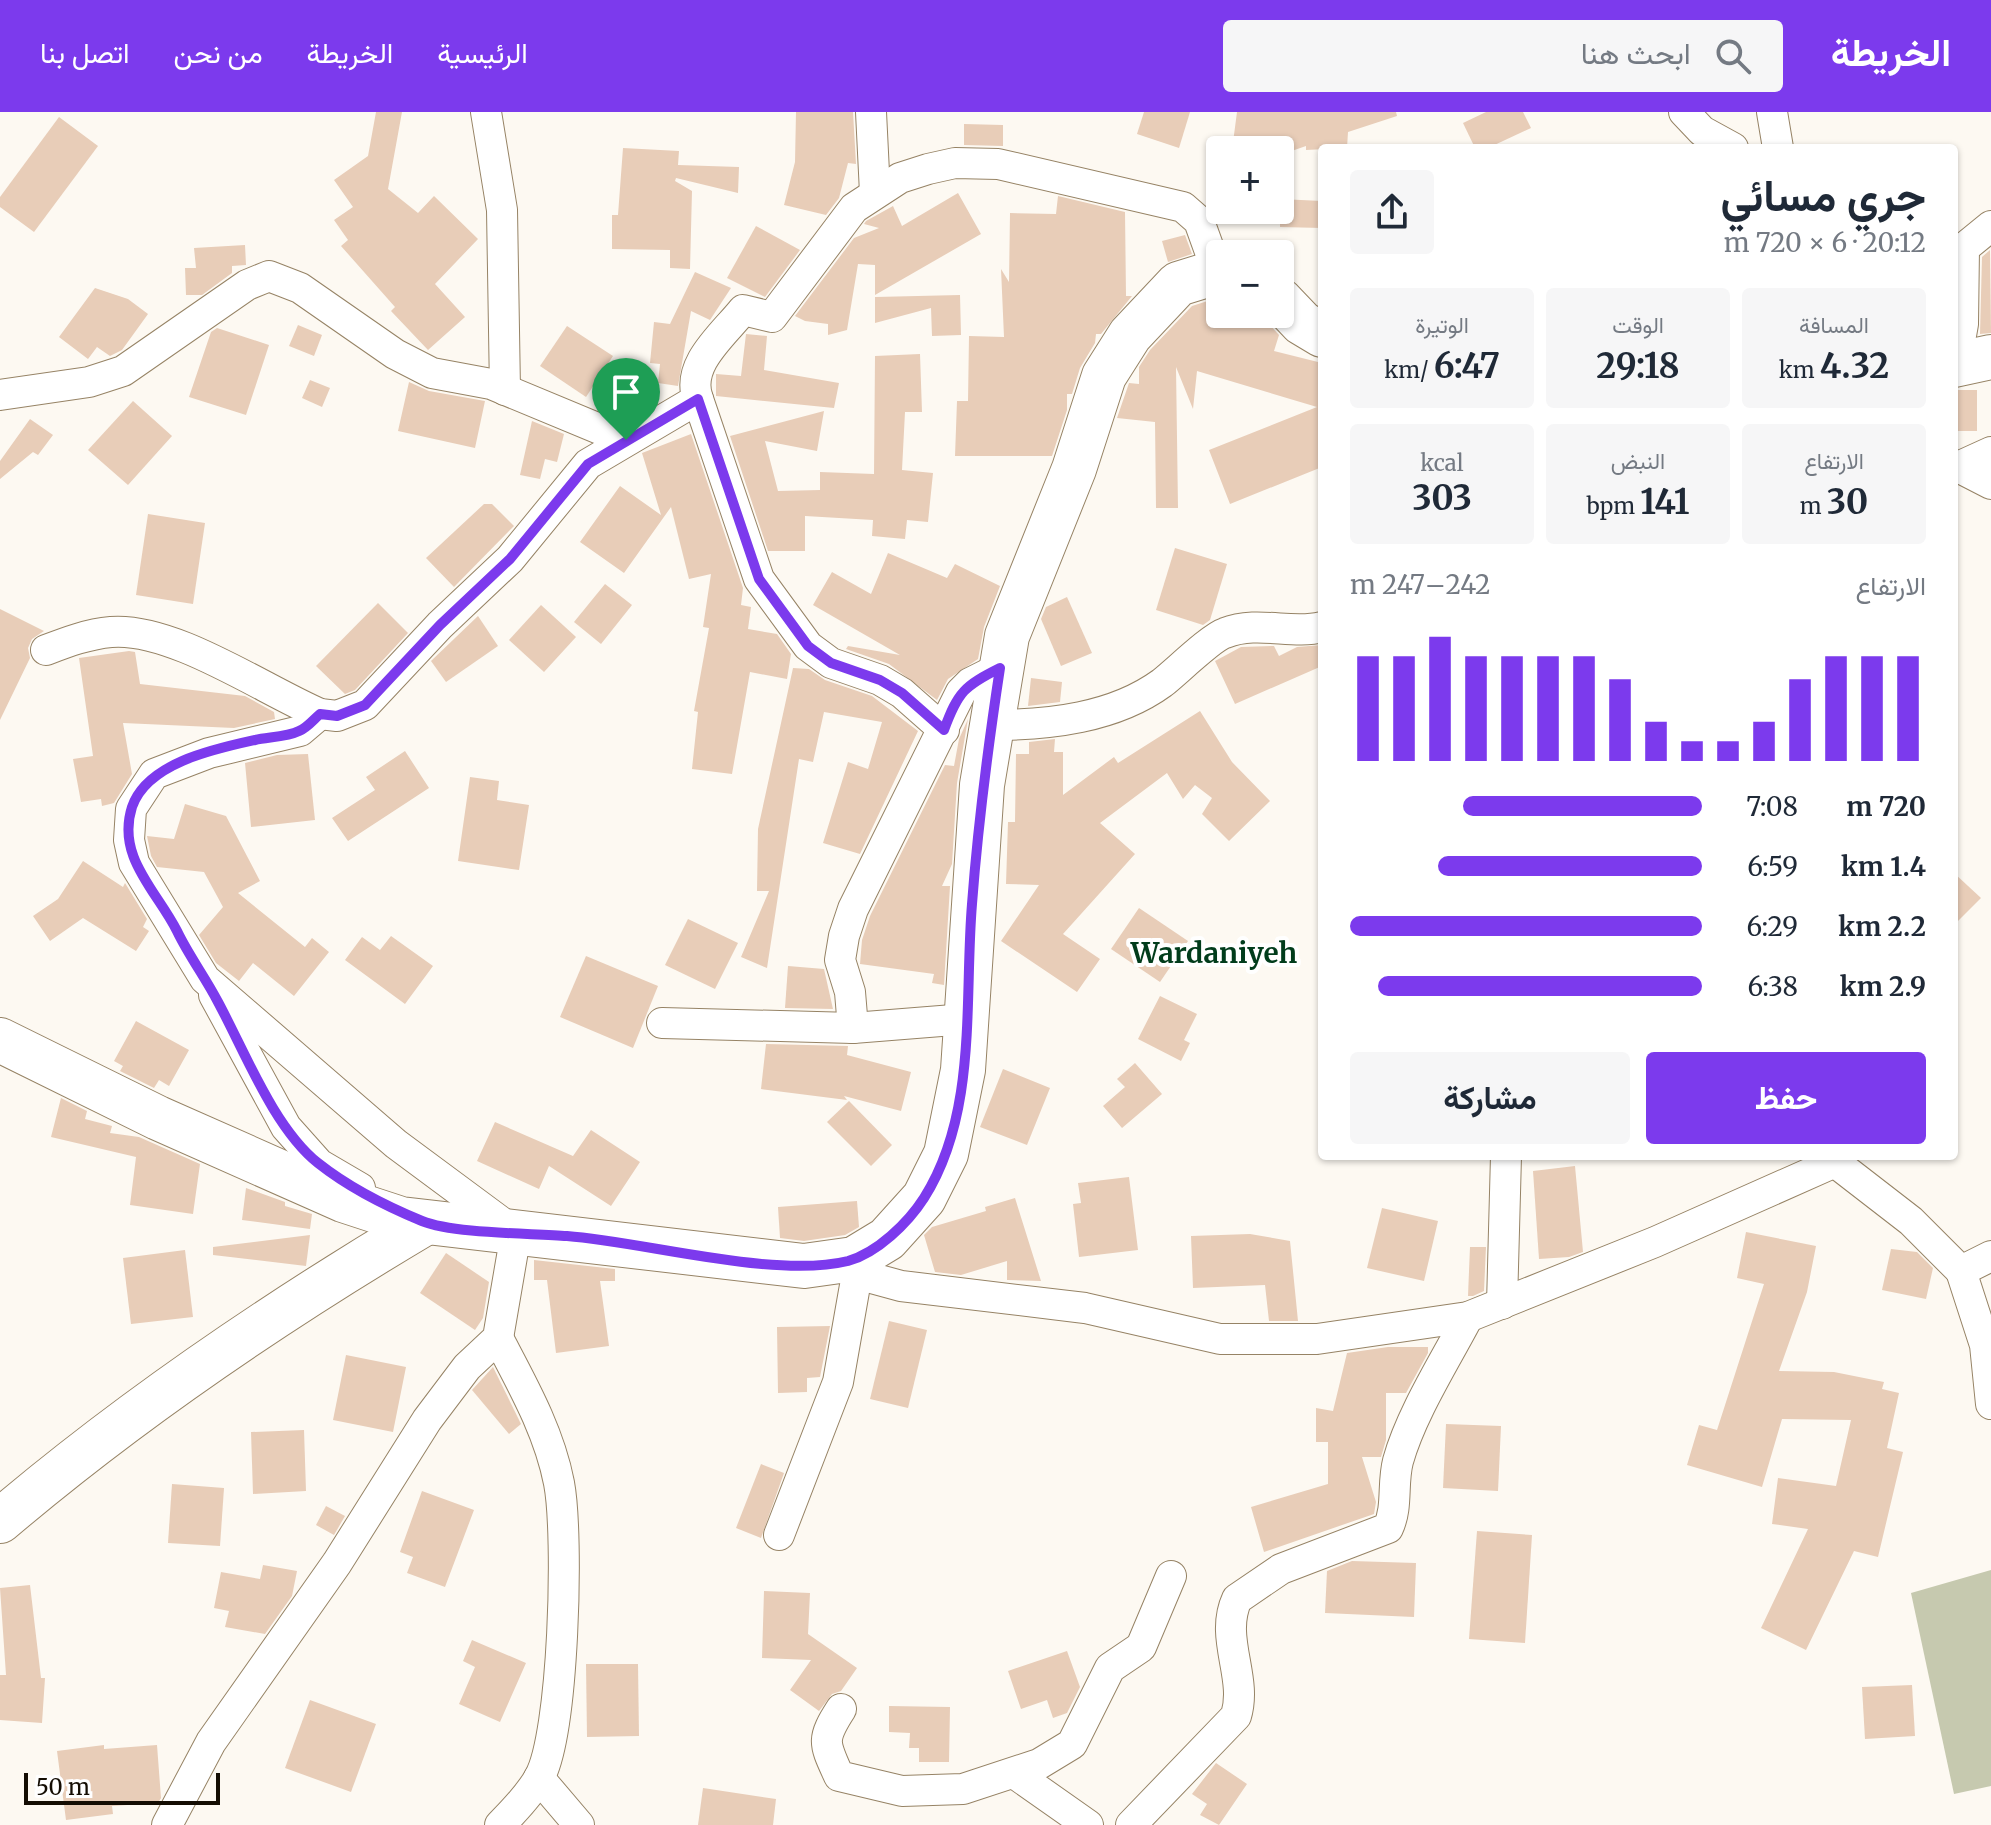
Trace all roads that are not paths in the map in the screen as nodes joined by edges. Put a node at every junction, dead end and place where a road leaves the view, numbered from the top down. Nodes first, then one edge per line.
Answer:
1 (486, 112) edge
2 (871, 112) edge
3 (1684, 112) edge
4 (1772, 112) edge
5 (1726, 144) edge
6 (1777, 144) edge
7 (875, 193) junction
8 (1991, 226) edge
9 (1207, 240) edge
10 (1206, 275) edge
11 (1294, 315) edge
12 (1318, 333) edge
13 (1967, 362) edge
14 (505, 390) junction
15 (0, 395) edge
16 (698, 399) junction
17 (626, 440) junction
18 (1991, 452) edge
19 (1958, 465) edge
20 (1958, 467) edge
21 (1991, 484) edge
22 (1318, 628) edge
23 (46, 650) dead end
24 (1000, 668) junction
25 (320, 714) junction
26 (991, 725) junction
27 (944, 730) junction
28 (205, 979) junction
29 (966, 1019) junction
30 (662, 1023) dead end
31 (853, 1028) junction
32 (0, 1040) edge
33 (1506, 1160) edge
34 (1828, 1160) edge
35 (1831, 1160) edge
36 (425, 1223) junction
37 (516, 1233) junction
38 (1991, 1256) edge
39 (856, 1267) junction
40 (1961, 1271) junction
41 (1502, 1304) junction
42 (1468, 1317) junction
43 (498, 1338) junction
44 (1988, 1346) edge
45 (1991, 1404) edge
46 (0, 1521) edge
47 (779, 1535) dead end
48 (1171, 1576) dead end
49 (841, 1709) dead end
50 (1014, 1773) junction
51 (539, 1778) junction
52 (167, 1825) edge
53 (500, 1825) edge
54 (579, 1825) edge
55 (1088, 1825) edge
56 (1131, 1825) edge

1 - 14 street
2 - 7 street
3 - 5 street
4 - 6 street
7 - 9 street
7 - 16 street
8 - 13 street
10 - 24 street
11 - 12 street
14 - 15 street
14 - 17 street
16 - 17 street
16 - 27 street
17 - 25 street
18 - 19 street
20 - 21 street
22 - 26 street
23 - 25 street
24 - 26 street
24 - 27 street
25 - 28 street
26 - 29 street
27 - 31 street
28 - 36 street
28 - 37 street
29 - 31 street
29 - 39 street
30 - 31 street
32 - 36 street
33 - 41 street
34 - 41 street
35 - 40 street
36 - 37 street
36 - 46 street
37 - 39 street
37 - 43 street
38 - 40 street
39 - 42 street
39 - 47 street
40 - 44 street
41 - 42 street
42 - 56 street
43 - 51 street
43 - 52 street
44 - 45 street
48 - 50 street
49 - 50 street
50 - 55 street
51 - 53 street
51 - 54 street

